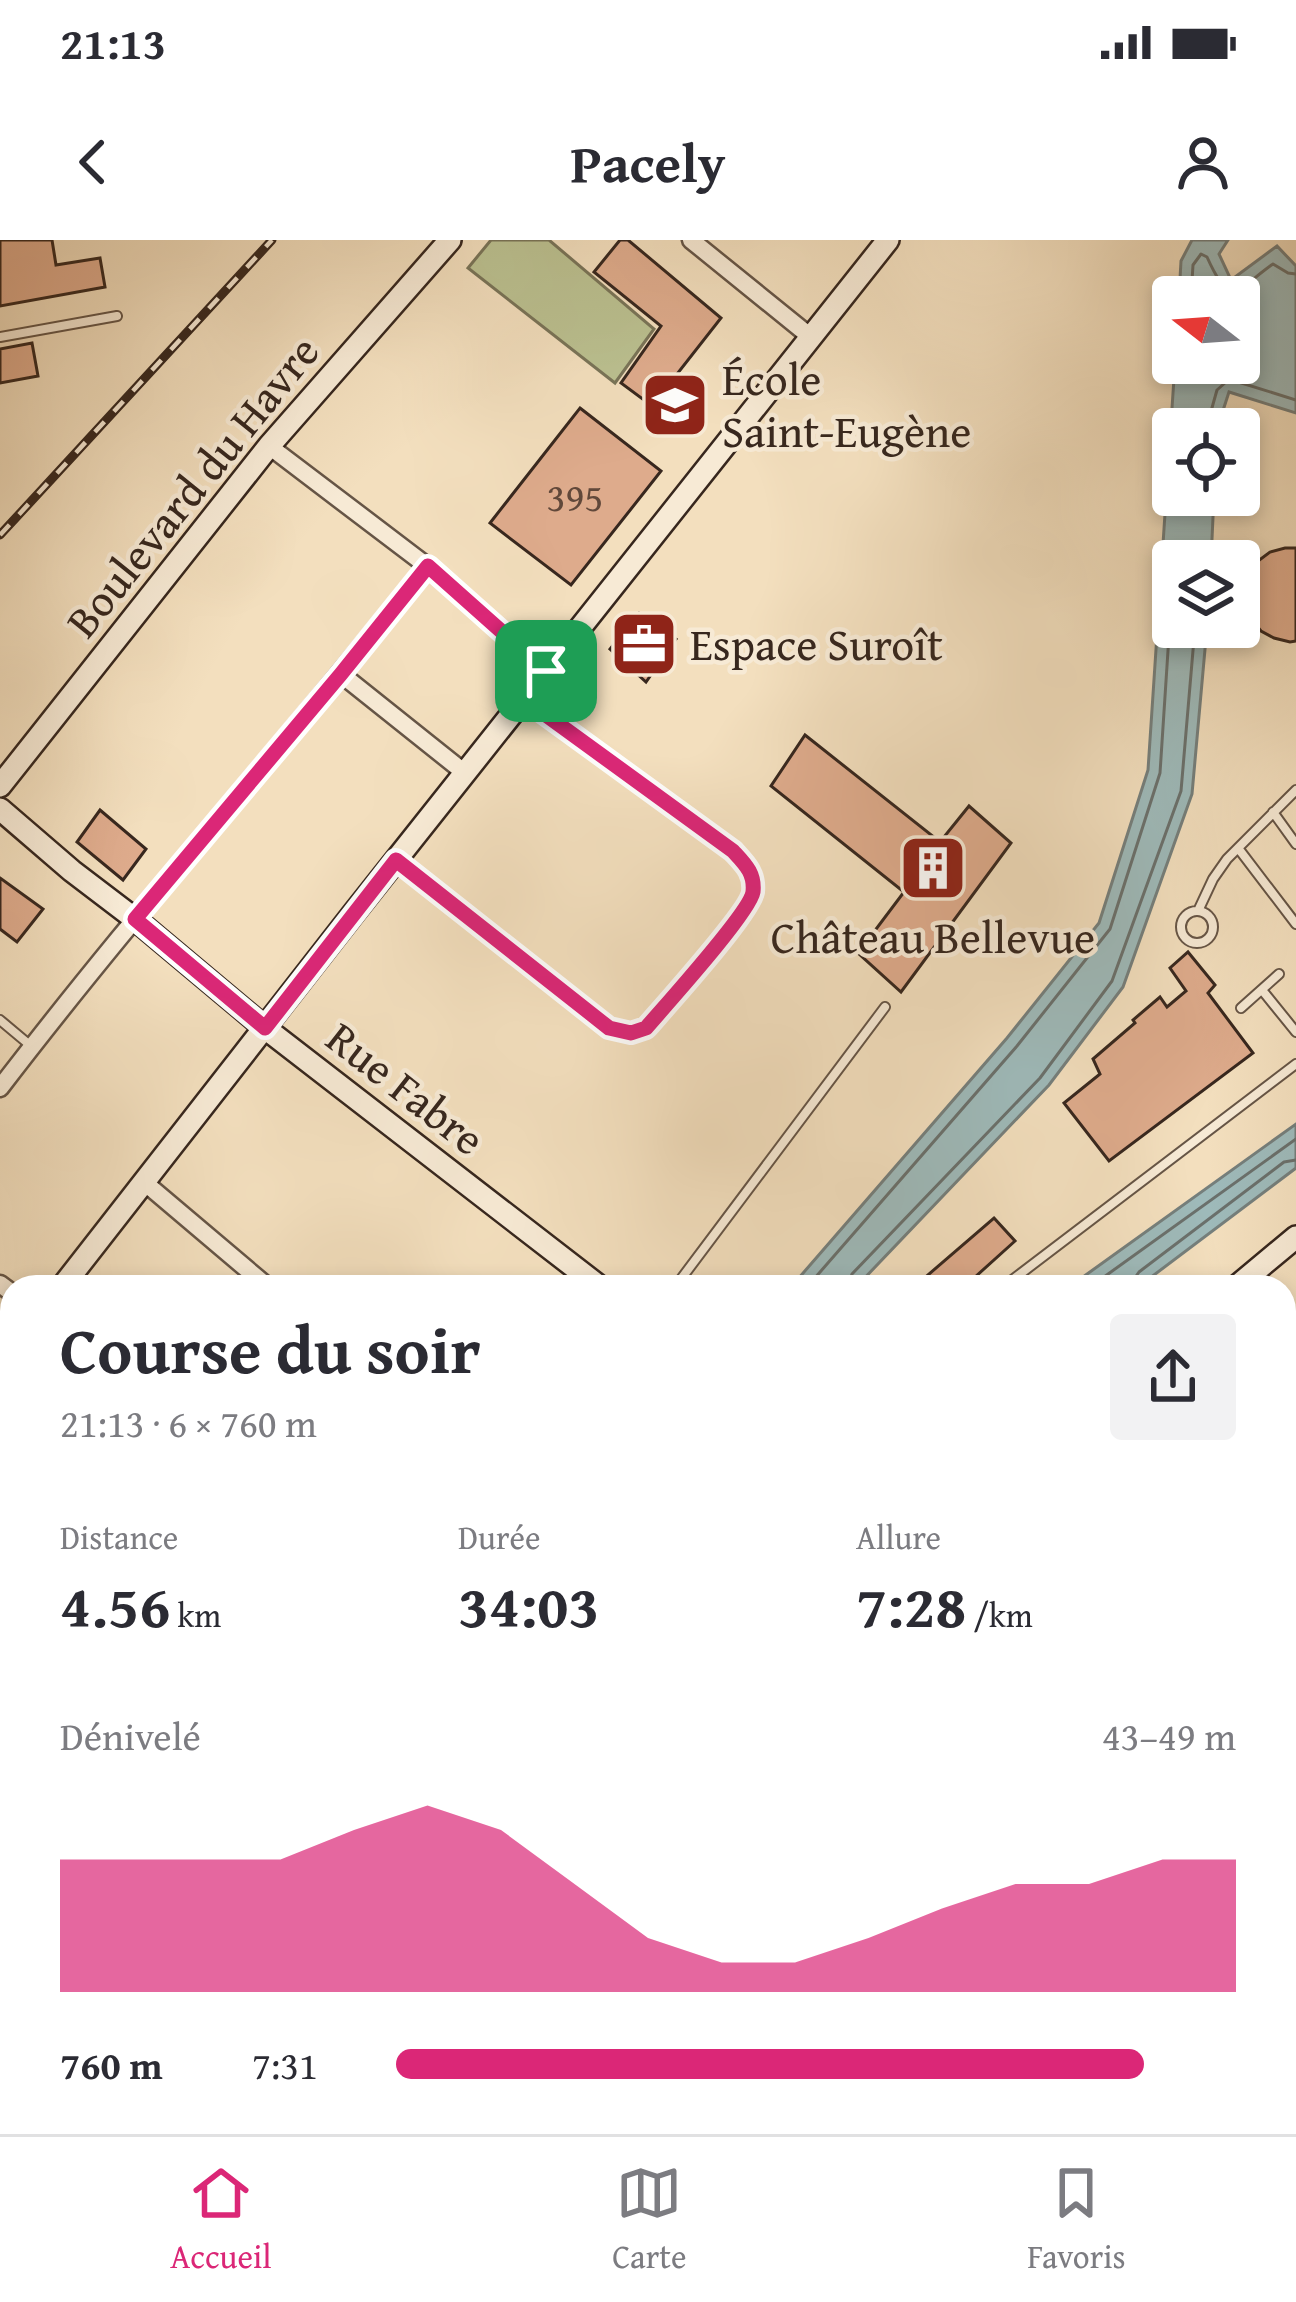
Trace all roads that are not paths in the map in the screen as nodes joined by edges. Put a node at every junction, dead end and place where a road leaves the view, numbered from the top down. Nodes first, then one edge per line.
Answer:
1 (450, 240) edge
2 (692, 240) edge
3 (888, 240) edge
4 (117, 316) dead end
5 (0, 337) edge
6 (812, 338) junction
7 (269, 446) junction
8 (428, 566) junction
9 (546, 671) junction
10 (341, 674) junction
11 (524, 699) junction
12 (465, 773) junction
13 (0, 786) edge
14 (1296, 790) edge
15 (0, 809) edge
16 (1273, 812) junction
17 (1296, 844) edge
18 (1238, 848) junction
19 (396, 860) junction
20 (1198, 911) junction
21 (135, 919) junction
22 (1296, 924) edge
23 (1279, 974) dead end
24 (1262, 989) junction
25 (885, 1007) dead end
26 (1241, 1008) dead end
27 (0, 1020) edge
28 (265, 1028) junction
29 (1296, 1032) edge
30 (32, 1046) junction
31 (1296, 1064) edge
32 (0, 1088) edge
33 (144, 1183) junction
34 (1296, 1237) edge
35 (1296, 1253) edge
36 (1263, 1265) junction
37 (71, 1275) edge
38 (254, 1275) edge
39 (584, 1275) edge
40 (683, 1275) edge
41 (1018, 1275) edge
42 (1251, 1275) edge

1 - 7 street, Boulevard du Havre
2 - 6 street
3 - 6 street
4 - 5 lane
6 - 9 street
7 - 8 street
7 - 13 street, Boulevard du Havre
8 - 9 street
8 - 10 street
9 - 11 street
10 - 12 street
10 - 21 street
11 - 12 street
11 - 19 street
12 - 19 street
14 - 16 lane
15 - 21 street, Rue Fabre
16 - 17 lane
16 - 18 lane
18 - 20 lane
18 - 22 lane
19 - 28 street
20 - 20 lane
21 - 28 street, Rue Fabre
21 - 30 street
23 - 24 lane
24 - 26 lane
24 - 29 lane
25 - 40 lane
27 - 30 lane
28 - 33 street
28 - 39 street, Rue Fabre
30 - 32 street
31 - 41 lane
33 - 37 street
33 - 38 street
34 - 36 street
35 - 36 street
36 - 42 street

